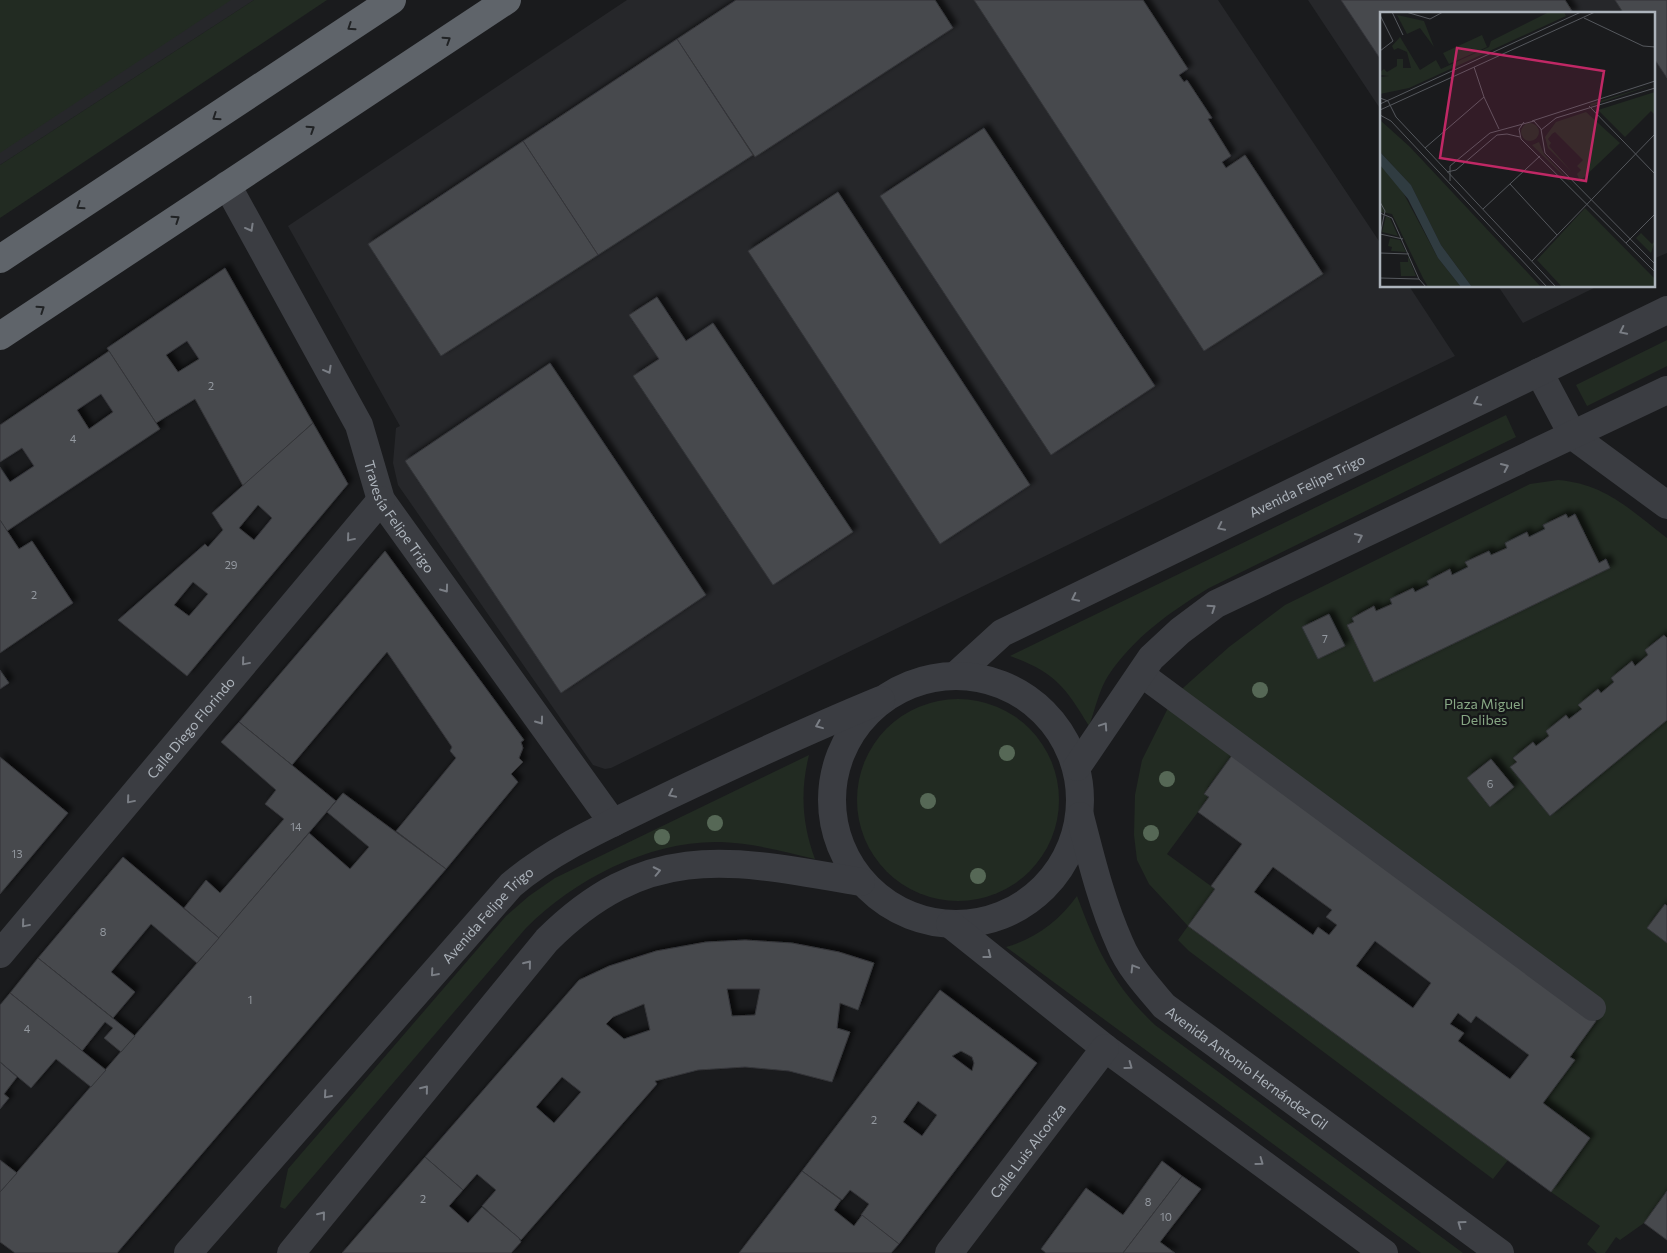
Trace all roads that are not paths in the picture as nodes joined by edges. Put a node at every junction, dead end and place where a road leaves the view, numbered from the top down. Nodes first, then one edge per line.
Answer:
1 (392, 0) edge
2 (507, 0) edge
3 (227, 185) junction
4 (0, 260) edge
5 (1667, 310) edge
6 (0, 336) edge
7 (1539, 372) junction
8 (1667, 390) edge
9 (1572, 436) junction
10 (381, 500) junction
11 (1667, 505) edge
12 (1140, 673) junction
13 (956, 675) junction
14 (881, 700) junction
15 (1077, 767) junction
16 (1080, 816) junction
17 (613, 823) junction
18 (861, 882) junction
19 (950, 924) junction
20 (0, 954) edge
21 (1593, 1008) dead end
22 (1105, 1048) junction
23 (188, 1253) edge
24 (291, 1253) edge
25 (949, 1253) edge
26 (1384, 1253) edge
27 (1500, 1253) edge

1 -> 4 highway
3 -> 2 highway
6 -> 3 highway
3 -> 10 street, Travesía Felipe Trigo
5 -> 7 street, Avenida Felipe Trigo
7 - 9 street
7 -> 13 street, Avenida Felipe Trigo
8 - 9 street
9 - 11 street
12 -> 9 street
10 -> 17 street, Travesía Felipe Trigo
10 -> 20 street, Calle Diego Florindo
15 -> 12 street
12 - 21 street
13 - 14 street
13 - 15 street
14 -> 17 street, Avenida Felipe Trigo
14 - 18 street
15 - 16 street
16 - 19 street
27 -> 16 street, Avenida Antonio Hernández Gil
17 -> 23 street, Avenida Felipe Trigo
18 - 19 street
24 -> 18 street
19 -> 22 street
22 - 25 street, Calle Luis Alcoriza
22 -> 26 street

